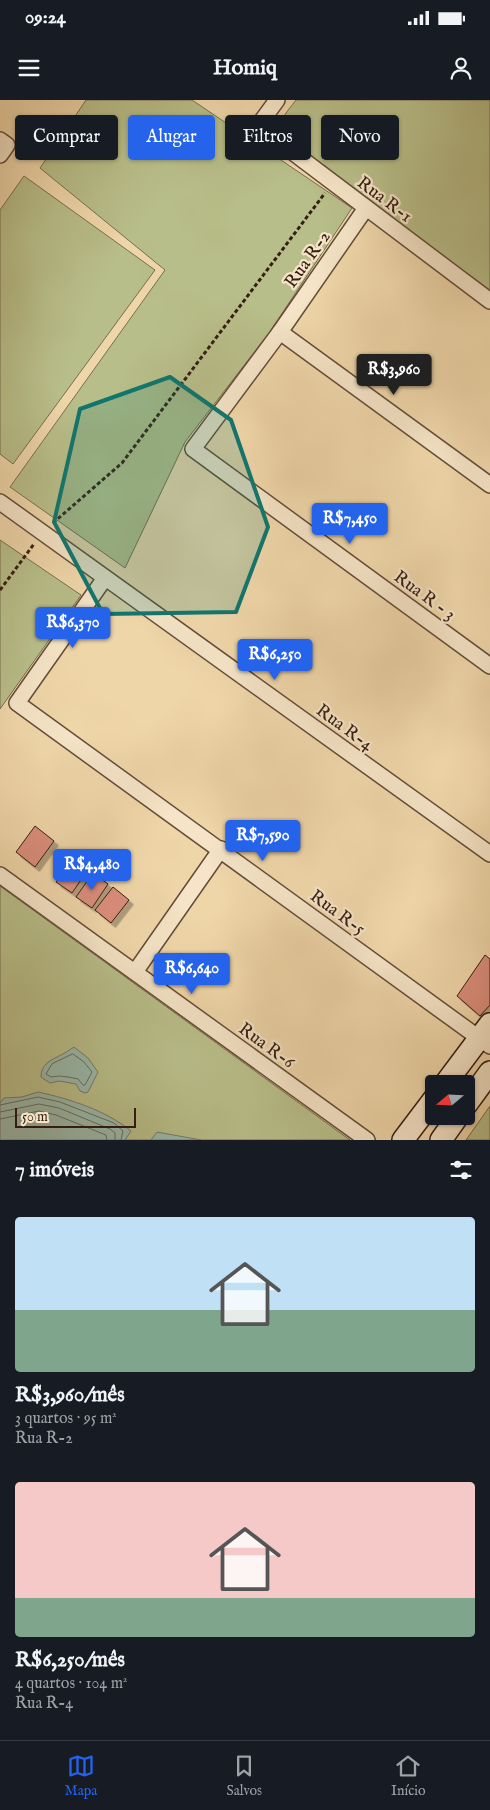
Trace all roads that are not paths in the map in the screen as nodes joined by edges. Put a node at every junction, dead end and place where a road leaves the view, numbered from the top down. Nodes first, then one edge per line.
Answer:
1 (277, 100) edge
2 (366, 208) junction
3 (490, 301) edge
4 (280, 332) junction
5 (193, 449) joint
6 (490, 485) edge
7 (0, 502) edge
8 (105, 578) junction
9 (490, 666) edge
10 (221, 850) junction
11 (490, 854) edge
12 (0, 876) edge
13 (135, 972) junction
14 (486, 1036) edge
15 (490, 1072) edge
16 (454, 1075) edge
17 (475, 1093) edge
18 (425, 1111) edge
19 (452, 1125) edge
20 (366, 1140) edge
21 (404, 1140) edge
22 (441, 1140) edge

1 - 2 street, Rua R-1
2 - 3 street, Rua R-1
2 - 4 street, Rua R-2
4 - 5 street, Rua R-2
4 - 6 street
5 - 9 street, Rua R - 3
7 - 8 street, Rua R-4
8 - 10 street, Rua R-5
8 - 11 street, Rua R-4
10 - 13 street
10 - 14 street, Rua R-5
12 - 13 street, Rua R-6
13 - 20 street, Rua R-6
14 - 16 main road
15 - 17 main road
18 - 21 main road
19 - 22 main road

